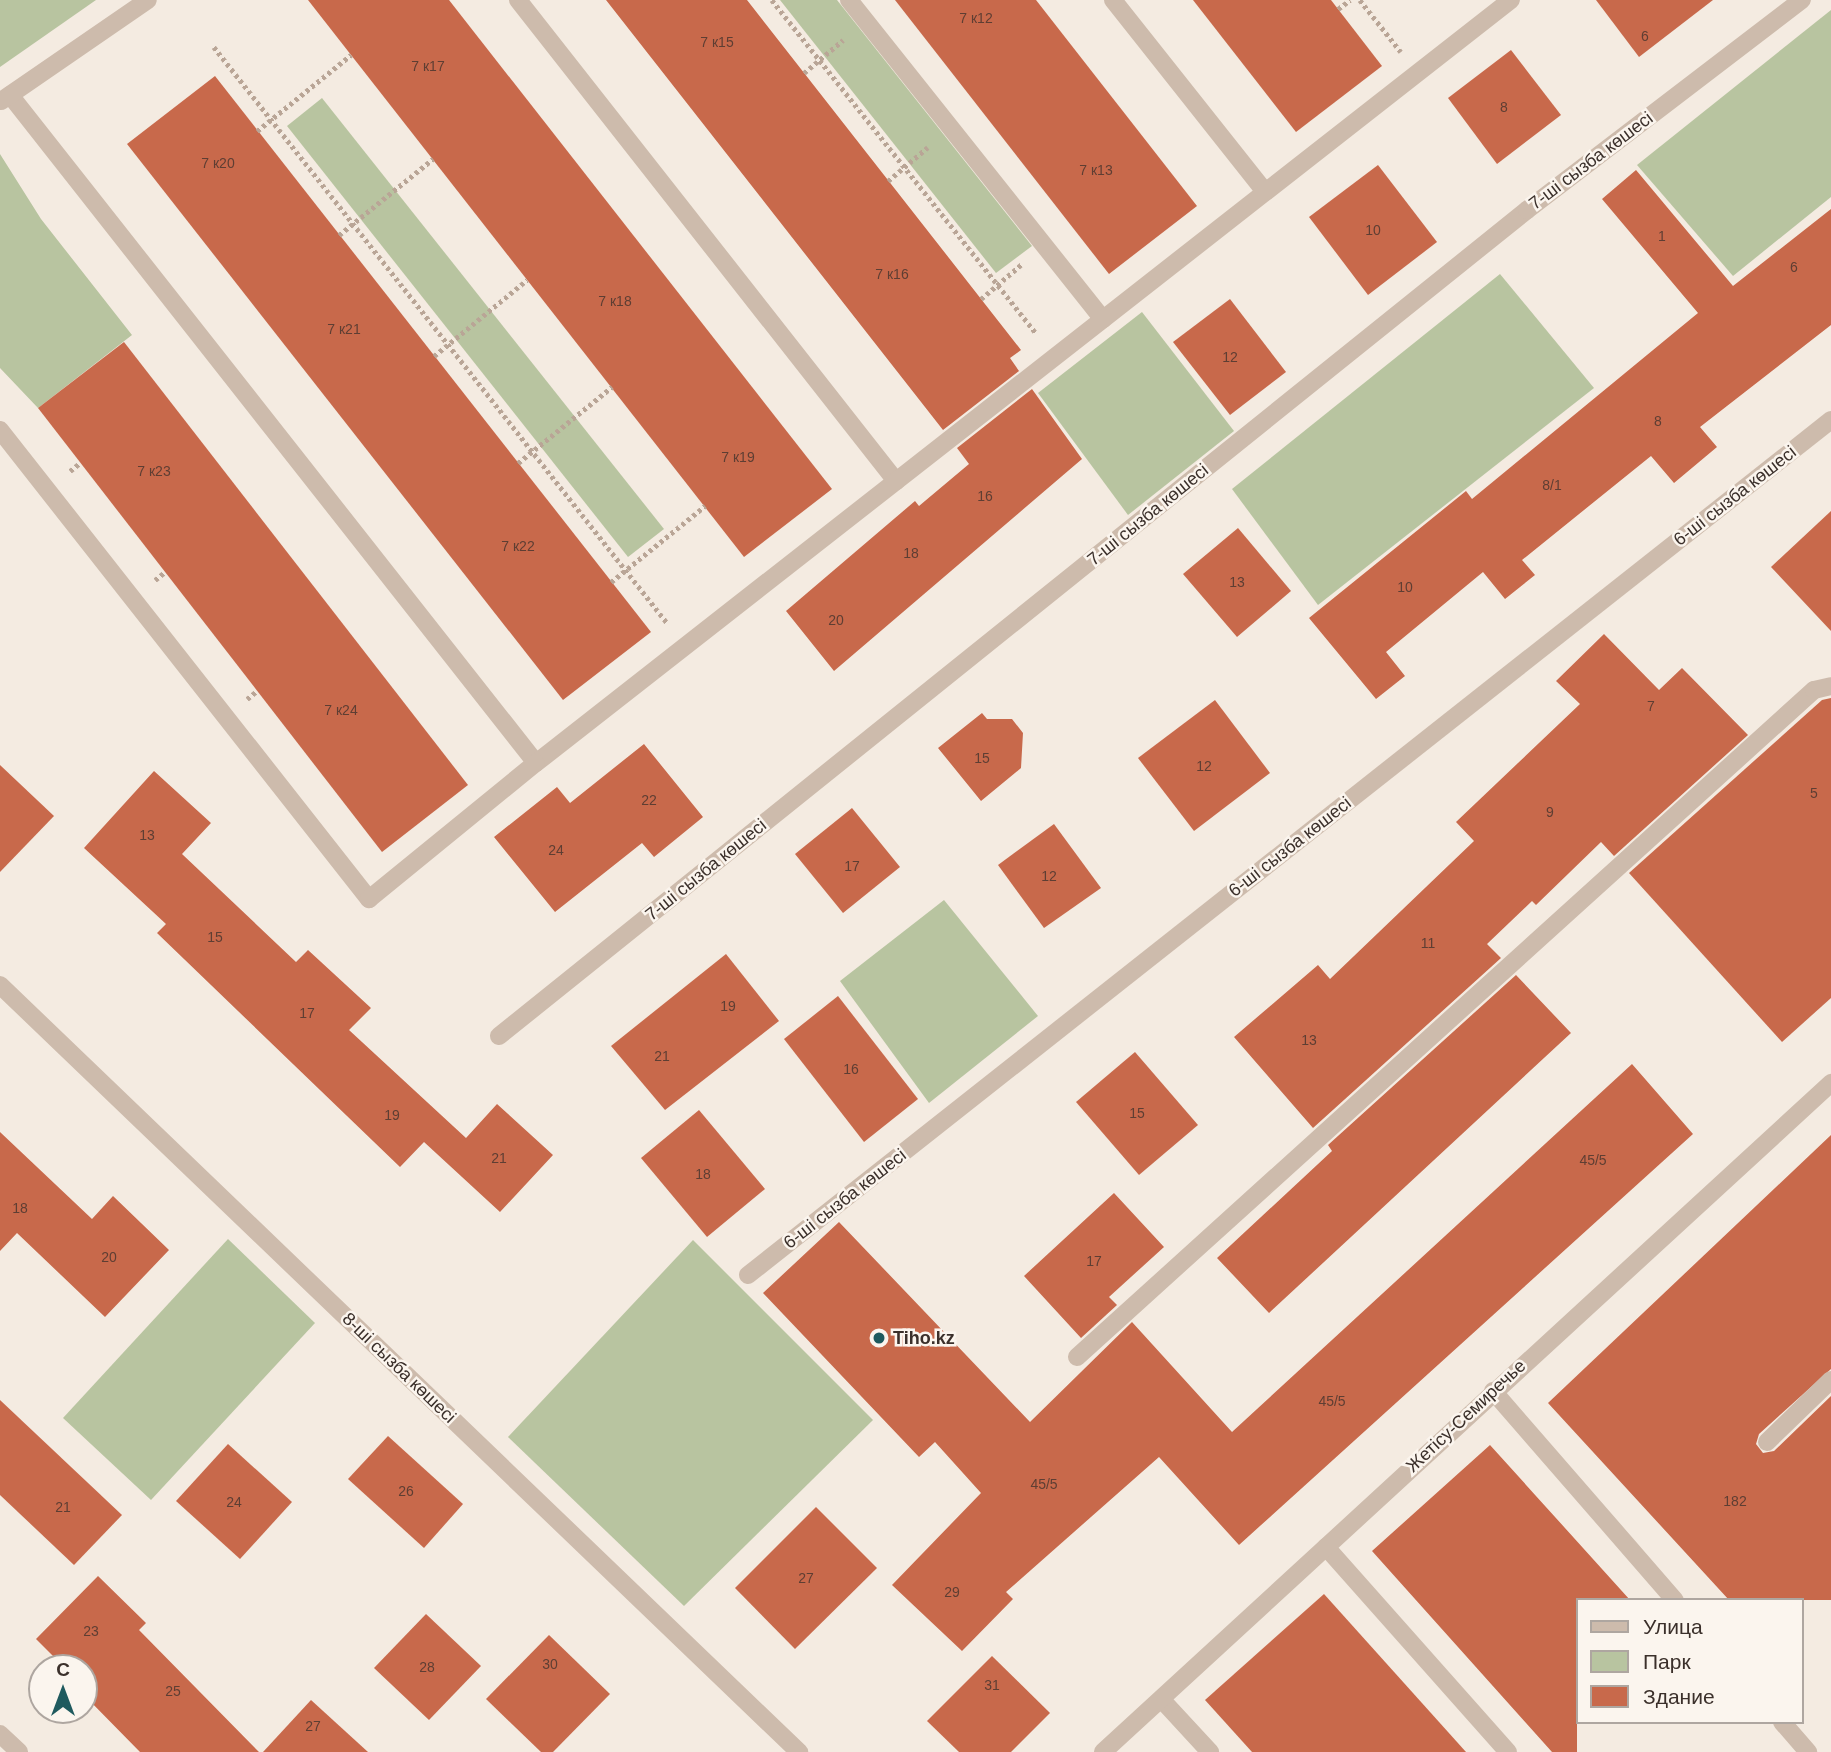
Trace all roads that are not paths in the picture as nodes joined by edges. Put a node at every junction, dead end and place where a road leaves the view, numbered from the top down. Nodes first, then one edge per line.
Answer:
1 (148, 0) edge
2 (518, 0) edge
3 (849, 0) edge
4 (1113, 0) edge
5 (1511, 0) edge
6 (1802, 0) edge
7 (5, 98) edge
8 (1265, 192) junction
9 (1102, 319) junction
10 (1831, 420) edge
11 (0, 430) edge
12 (897, 481) junction
13 (1831, 687) edge
14 (536, 762) junction
15 (0, 985) edge
16 (499, 1036) dead end
17 (1831, 1083) edge
18 (748, 1275) dead end
19 (1077, 1357) dead end
20 (1831, 1380) edge
21 (1493, 1391) junction
22 (1767, 1443) dead end
23 (1326, 1547) junction
24 (1673, 1598) edge
25 (1162, 1700) junction
26 (1784, 1724) edge
27 (0, 1734) edge
28 (19, 1752) edge
29 (799, 1752) edge
30 (1103, 1752) edge
31 (1210, 1752) edge
32 (1508, 1752) edge
33 (1808, 1752) edge

1 - 7 street
2 - 12 street
3 - 9 street
4 - 8 street
5 - 8 street
6 - 16 street, 7-ші сызба көшесі
7 - 14 street
8 - 9 street
9 - 12 street
10 - 18 street, 6-ші сызба көшесі
11 - 14 street
12 - 14 street
13 - 19 street
15 - 29 street, 8-ші сызба көшесі
17 - 21 street, Жетісу-Семиречье
20 - 22 street
21 - 23 street, Жетісу-Семиречье
21 - 24 street
23 - 25 street, Жетісу-Семиречье
23 - 32 street
25 - 30 street, Жетісу-Семиречье
25 - 31 street
26 - 33 street
27 - 28 street

